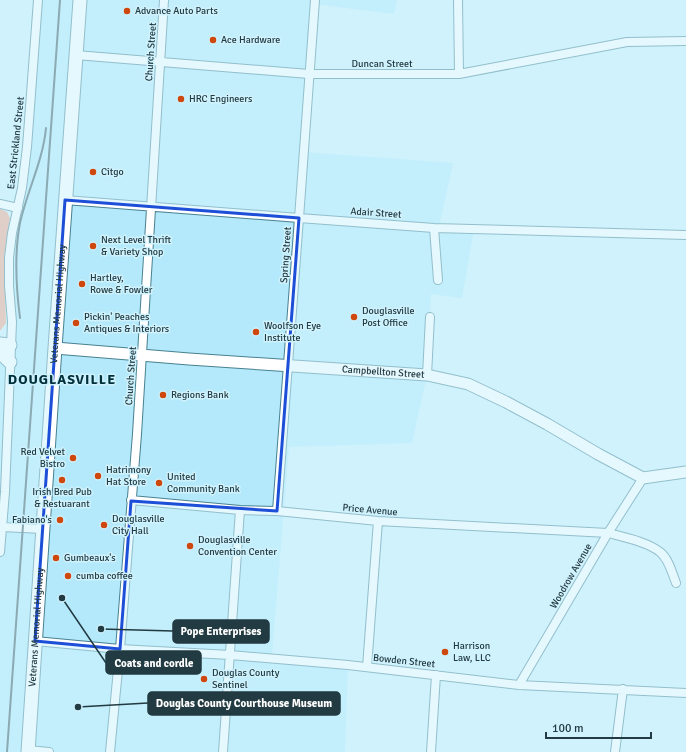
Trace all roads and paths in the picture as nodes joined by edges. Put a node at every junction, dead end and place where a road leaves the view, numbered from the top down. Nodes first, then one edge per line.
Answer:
1 (38, 0) edge
2 (80, 0) edge
3 (164, 0) edge
4 (315, 0) edge
5 (458, 0) edge
6 (686, 41) edge
7 (76, 54) junction
8 (161, 62) junction
9 (309, 74) junction
10 (459, 74) junction
11 (65, 200) junction
12 (0, 204) edge
13 (151, 207) junction
14 (18, 208) junction
15 (299, 218) junction
16 (434, 228) junction
17 (686, 235) edge
18 (438, 280) dead end
19 (430, 317) dead end
20 (3, 347) edge
21 (55, 348) junction
22 (142, 355) junction
23 (10, 362) joint
24 (288, 365) junction
25 (426, 375) junction
26 (686, 472) edge
27 (642, 478) junction
28 (2, 492) edge
29 (132, 500) junction
30 (240, 510) junction
31 (277, 511) junction
32 (378, 521) junction
33 (2, 527) junction
34 (43, 530) junction
35 (608, 533) junction
36 (0, 552) edge
37 (676, 583) dead end
38 (36, 641) junction
39 (120, 649) junction
40 (230, 655) junction
41 (367, 667) junction
42 (436, 675) junction
43 (519, 685) junction
44 (624, 690) junction
45 (686, 693) edge
46 (28, 751) edge
47 (49, 752) edge
48 (110, 752) edge
49 (223, 752) edge
50 (431, 752) edge
51 (615, 752) edge

1 - 14 street, East Strickland Street
2 - 7 main road, Veterans Memorial Highway
3 - 8 street, Church Street
4 - 9 street, Spring Street
5 - 10 street
6 - 10 street, Duncan Street
7 - 8 street, Duncan Street
7 - 11 main road, Veterans Memorial Highway
8 - 9 street, Duncan Street
8 - 13 street, Church Street
9 - 10 street, Duncan Street
9 - 15 street, Spring Street
11 - 13 street, Adair Street
11 - 21 main road, Veterans Memorial Highway
12 - 14 street
13 - 15 street, Adair Street
13 - 22 street, Church Street
14 - 20 street, East Strickland Street
15 - 16 street, Adair Street
15 - 24 street, Spring Street
16 - 17 street, Adair Street
16 - 18 street
19 - 25 street
20 - 23 main road
21 - 22 main road, Campbellton Street
21 - 34 main road, Veterans Memorial Highway
22 - 24 main road, Campbellton Street
22 - 29 street, Church Street
23 - 28 street
24 - 25 main road, Campbellton Street
24 - 31 street, Spring Street
25 - 27 main road, Campbellton Street
26 - 27 main road
27 - 35 street, Woodrow Avenue
28 - 33 street
29 - 30 street, Price Avenue
29 - 39 street, Church Street
30 - 31 street, Price Avenue
30 - 40 street
31 - 32 street, Price Avenue
32 - 35 street, Price Avenue
32 - 41 street
33 - 34 street
33 - 36 street
34 - 38 main road, Veterans Memorial Highway
35 - 37 street, Price Avenue
35 - 43 street, Woodrow Avenue
38 - 39 street, Bowden Street
38 - 46 main road, Veterans Memorial Highway
39 - 40 street, Bowden Street
39 - 48 street, Church Street
40 - 41 street, Bowden Street
40 - 49 street
41 - 42 street, Bowden Street
42 - 43 street, Bowden Street
42 - 50 street
43 - 44 street, Bowden Street
44 - 45 street, Bowden Street
44 - 51 street
46 - 47 street

